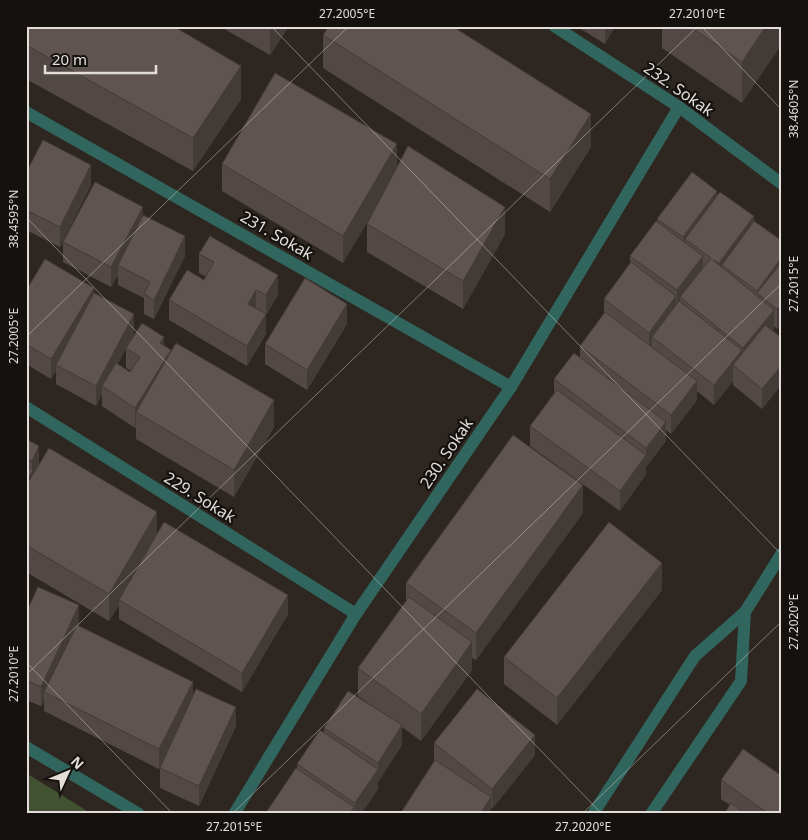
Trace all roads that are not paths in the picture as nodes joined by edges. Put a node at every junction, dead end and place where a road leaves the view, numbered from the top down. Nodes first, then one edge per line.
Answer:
1 (554, 26) edge
2 (679, 107) junction
3 (26, 112) edge
4 (782, 184) edge
5 (511, 387) junction
6 (26, 407) edge
7 (782, 553) edge
8 (745, 612) junction
9 (356, 614) junction
10 (26, 747) edge
11 (139, 814) edge
12 (234, 814) edge
13 (593, 814) edge
14 (651, 814) edge

1 - 2 street, 232. Sokak
2 - 4 street, 232. Sokak
2 - 5 street, 230. Sokak
3 - 5 street, 231. Sokak
5 - 9 street, 230. Sokak
6 - 9 street, 229. Sokak
7 - 8 street
8 - 13 street
8 - 14 street
9 - 12 street, 230. Sokak
10 - 11 street

